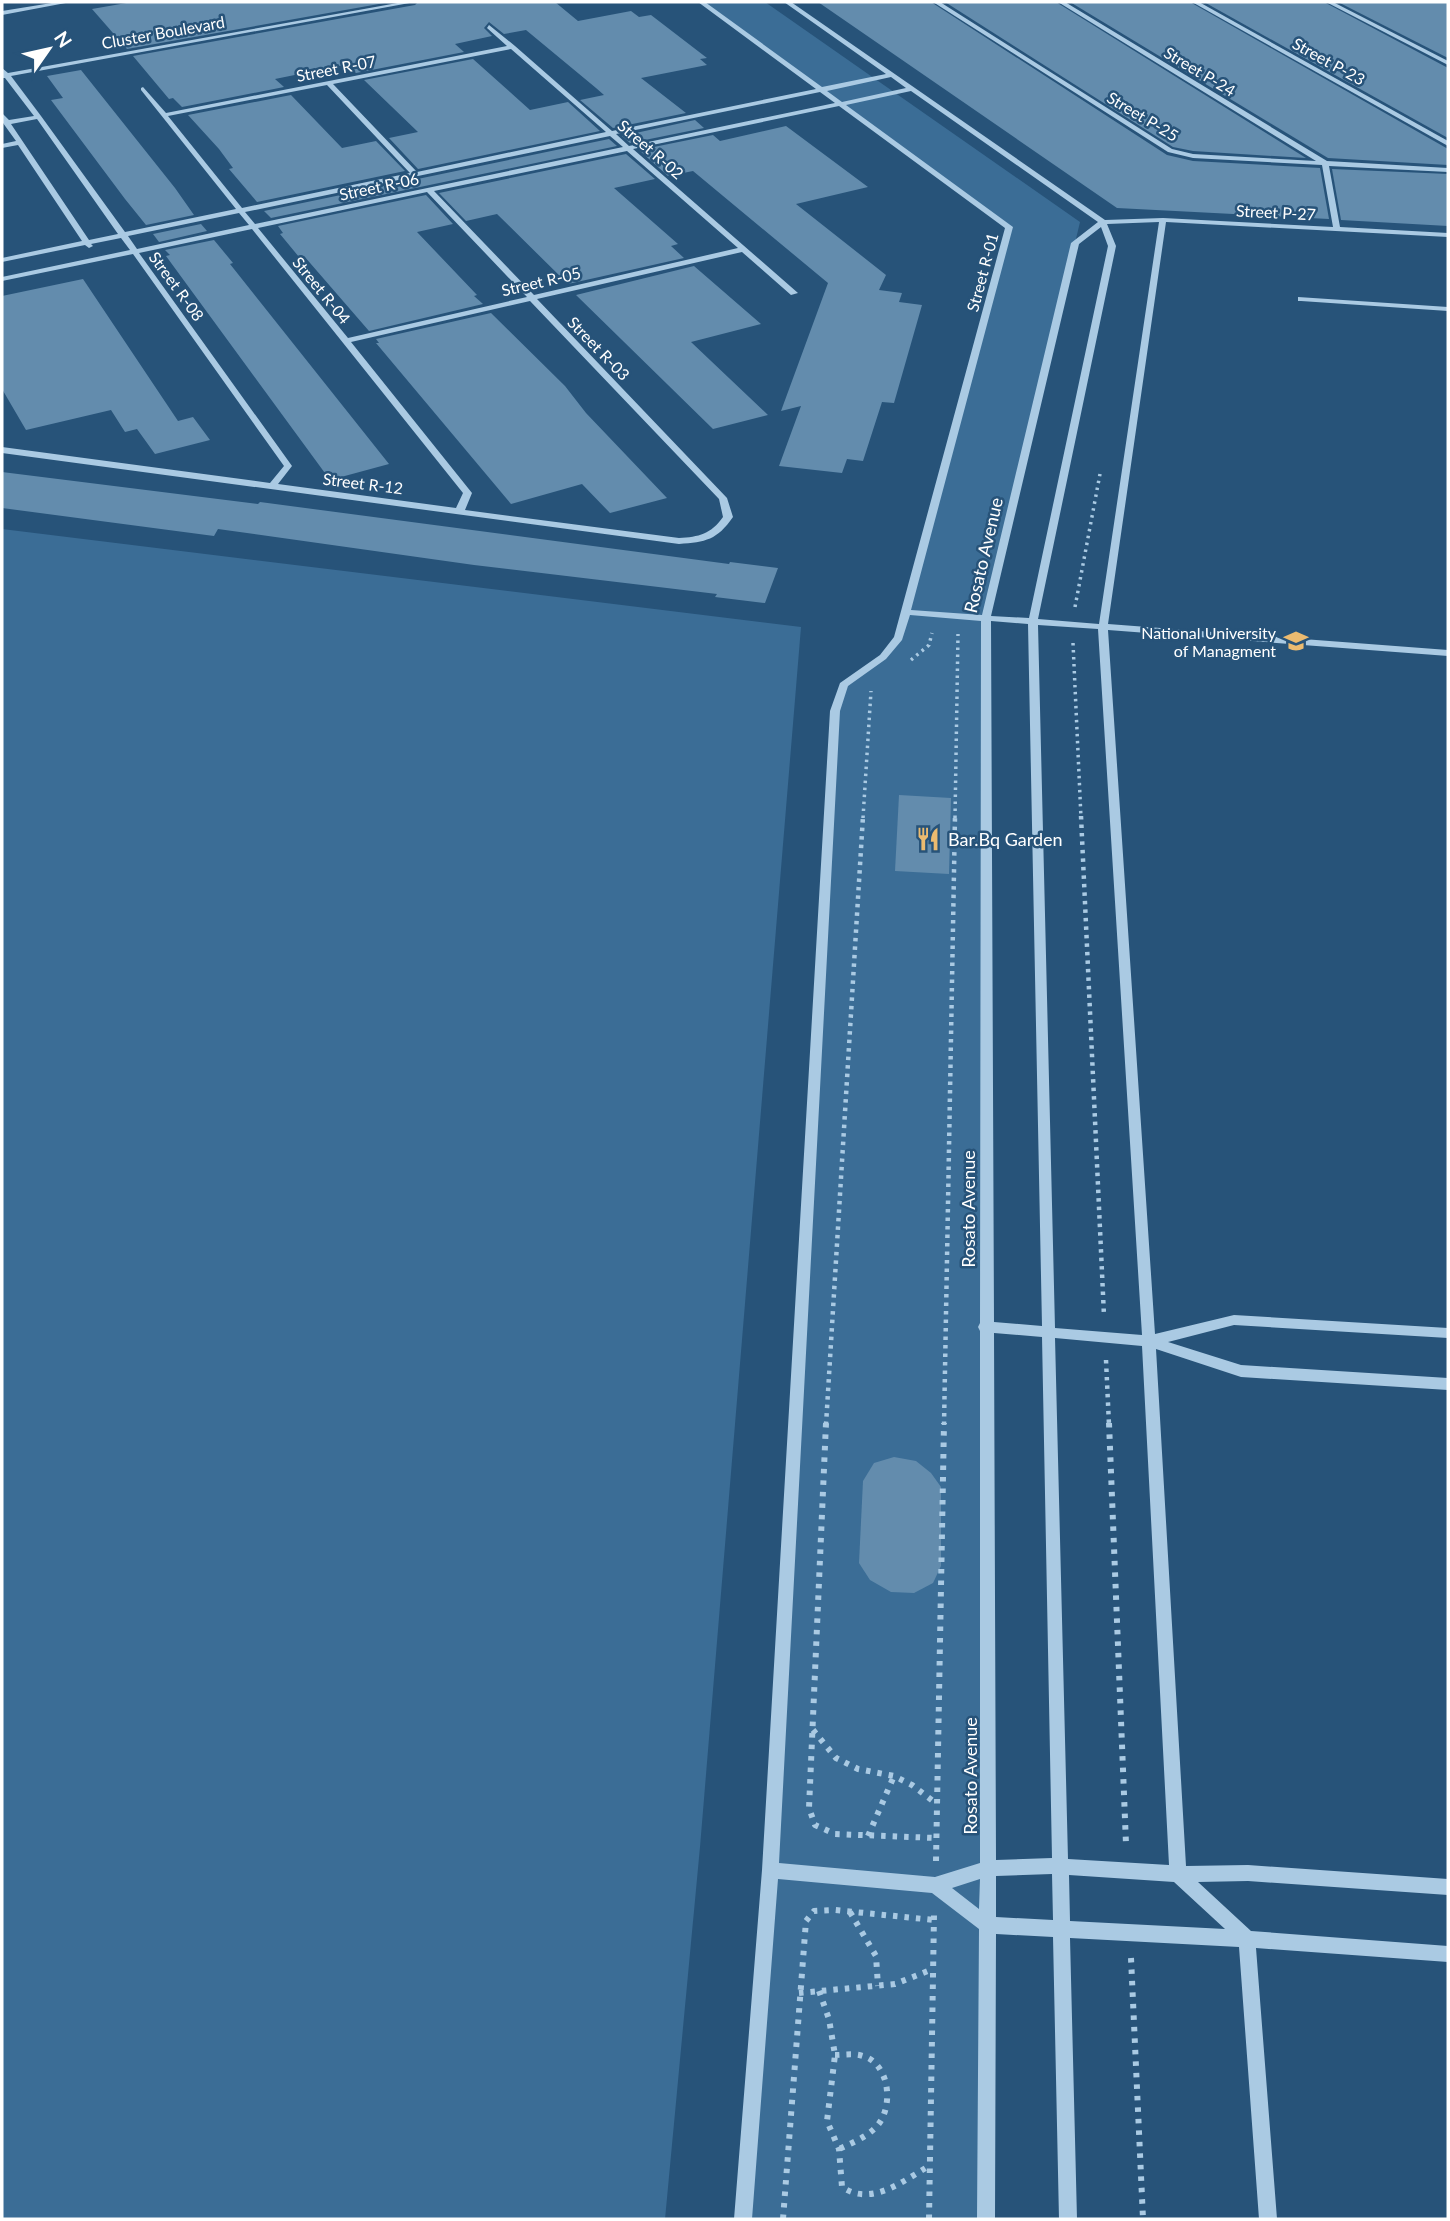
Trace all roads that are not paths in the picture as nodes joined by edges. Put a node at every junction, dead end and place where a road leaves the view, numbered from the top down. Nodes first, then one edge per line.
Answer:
1 (68, 2) edge
2 (412, 2) edge
3 (701, 2) edge
4 (787, 2) edge
5 (936, 2) edge
6 (1060, 2) edge
7 (1195, 2) edge
8 (1329, 2) edge
9 (2, 13) edge
10 (489, 27) dead end
11 (513, 47) junction
12 (1448, 63) edge
13 (3, 73) edge
14 (892, 75) junction
15 (328, 83) junction
16 (143, 89) dead end
17 (912, 89) junction
18 (822, 90) junction
19 (841, 104) junction
20 (164, 115) junction
21 (39, 117) junction
22 (4, 119) edge
23 (612, 133) junction
24 (20, 142) junction
25 (1448, 144) edge
26 (2, 146) edge
27 (629, 148) junction
28 (1325, 163) junction
29 (1448, 170) edge
30 (415, 174) junction
31 (429, 190) junction
32 (241, 210) junction
33 (1163, 220) junction
34 (1103, 222) junction
35 (254, 226) junction
36 (1337, 230) junction
37 (123, 234) junction
38 (1448, 235) edge
39 (87, 242) junction
40 (743, 249) junction
41 (135, 251) junction
42 (98, 259) junction
43 (2, 260) edge
44 (2, 279) edge
45 (794, 293) dead end
46 (532, 298) junction
47 (1301, 299) dead end
48 (1448, 309) edge
49 (346, 341) junction
50 (2, 450) edge
51 (272, 486) junction
52 (460, 510) junction
53 (719, 532) joint
54 (905, 612) junction
55 (986, 618) junction
56 (1033, 622) junction
57 (1103, 627) junction
58 (1448, 653) edge
59 (985, 1327) junction
60 (1050, 1332) junction
61 (1448, 1333) edge
62 (1149, 1341) junction
63 (1448, 1384) edge
64 (1060, 1866) junction
65 (988, 1868) junction
66 (771, 1870) junction
67 (1178, 1874) junction
68 (935, 1885) junction
69 (1448, 1887) edge
70 (987, 1925) junction
71 (1062, 1928) junction
72 (1247, 1939) junction
73 (1448, 1954) edge
74 (743, 2219) edge
75 (986, 2219) edge
76 (1068, 2219) edge
77 (1268, 2219) edge

1 - 9 street
2 - 13 street, Cluster Boulevard
3 - 18 street, Street R-01
4 - 14 street
5 - 28 street, Street P-25
6 - 28 street, Street P-24
7 - 25 street, Street P-23
8 - 12 street
10 - 11 street, Street R-02
11 - 15 street, Street R-07
11 - 23 street, Street R-02
13 - 21 street, Street R-08
14 - 17 street
14 - 18 street, Street R-06
15 - 20 street, Street R-07
15 - 30 street
16 - 20 street, Street R-04
17 - 19 street, Street R-06
17 - 34 street
18 - 19 street, Street R-01
18 - 23 street, Street R-06
19 - 27 street, Street R-06
19 - 54 street, Street R-01
20 - 32 street, Street R-04
21 - 22 street
21 - 37 street, Street R-08
22 - 24 street
23 - 27 street, Street R-02
23 - 30 street, Street R-06
24 - 26 street
24 - 39 street
27 - 31 street, Street R-06
27 - 40 street, Street R-02
28 - 29 street, Street P-25
28 - 36 street
30 - 32 street, Street R-06
31 - 35 street, Street R-06
31 - 46 street, Street R-03
32 - 35 street, Street R-04
32 - 37 street, Street R-06
33 - 34 street, Street P-27
33 - 36 street, Street P-27
33 - 57 street
34 - 55 street, Rosato Avenue
34 - 56 street
35 - 41 street, Street R-06
35 - 49 street, Street R-04
36 - 38 street, Street P-27
37 - 39 street, Street R-06
37 - 41 street, Street R-08
39 - 42 street
39 - 43 street, Street R-06
40 - 45 street, Street R-02
40 - 46 street, Street R-05
41 - 42 street, Street R-06
41 - 51 street, Street R-08
42 - 44 street, Street R-06
46 - 49 street, Street R-05
46 - 53 street, Street R-03
47 - 48 street
49 - 52 street, Street R-04
50 - 51 street, Street R-12
51 - 52 street, Street R-12
52 - 53 street, Street R-12
54 - 55 street
54 - 66 street
55 - 56 street
55 - 59 street, Rosato Avenue
56 - 57 street
56 - 60 street
57 - 58 street
57 - 62 street
59 - 60 street
59 - 65 street, Rosato Avenue
60 - 62 street
60 - 64 street
61 - 62 street
62 - 63 street
62 - 67 street
64 - 65 street
64 - 67 street
64 - 71 street
65 - 68 street
65 - 70 street, Rosato Avenue
66 - 68 street
66 - 74 street
67 - 69 street
67 - 72 street
68 - 70 street
70 - 71 street
70 - 75 street, Rosato Avenue
71 - 72 street
71 - 76 street
72 - 73 street
72 - 77 street

